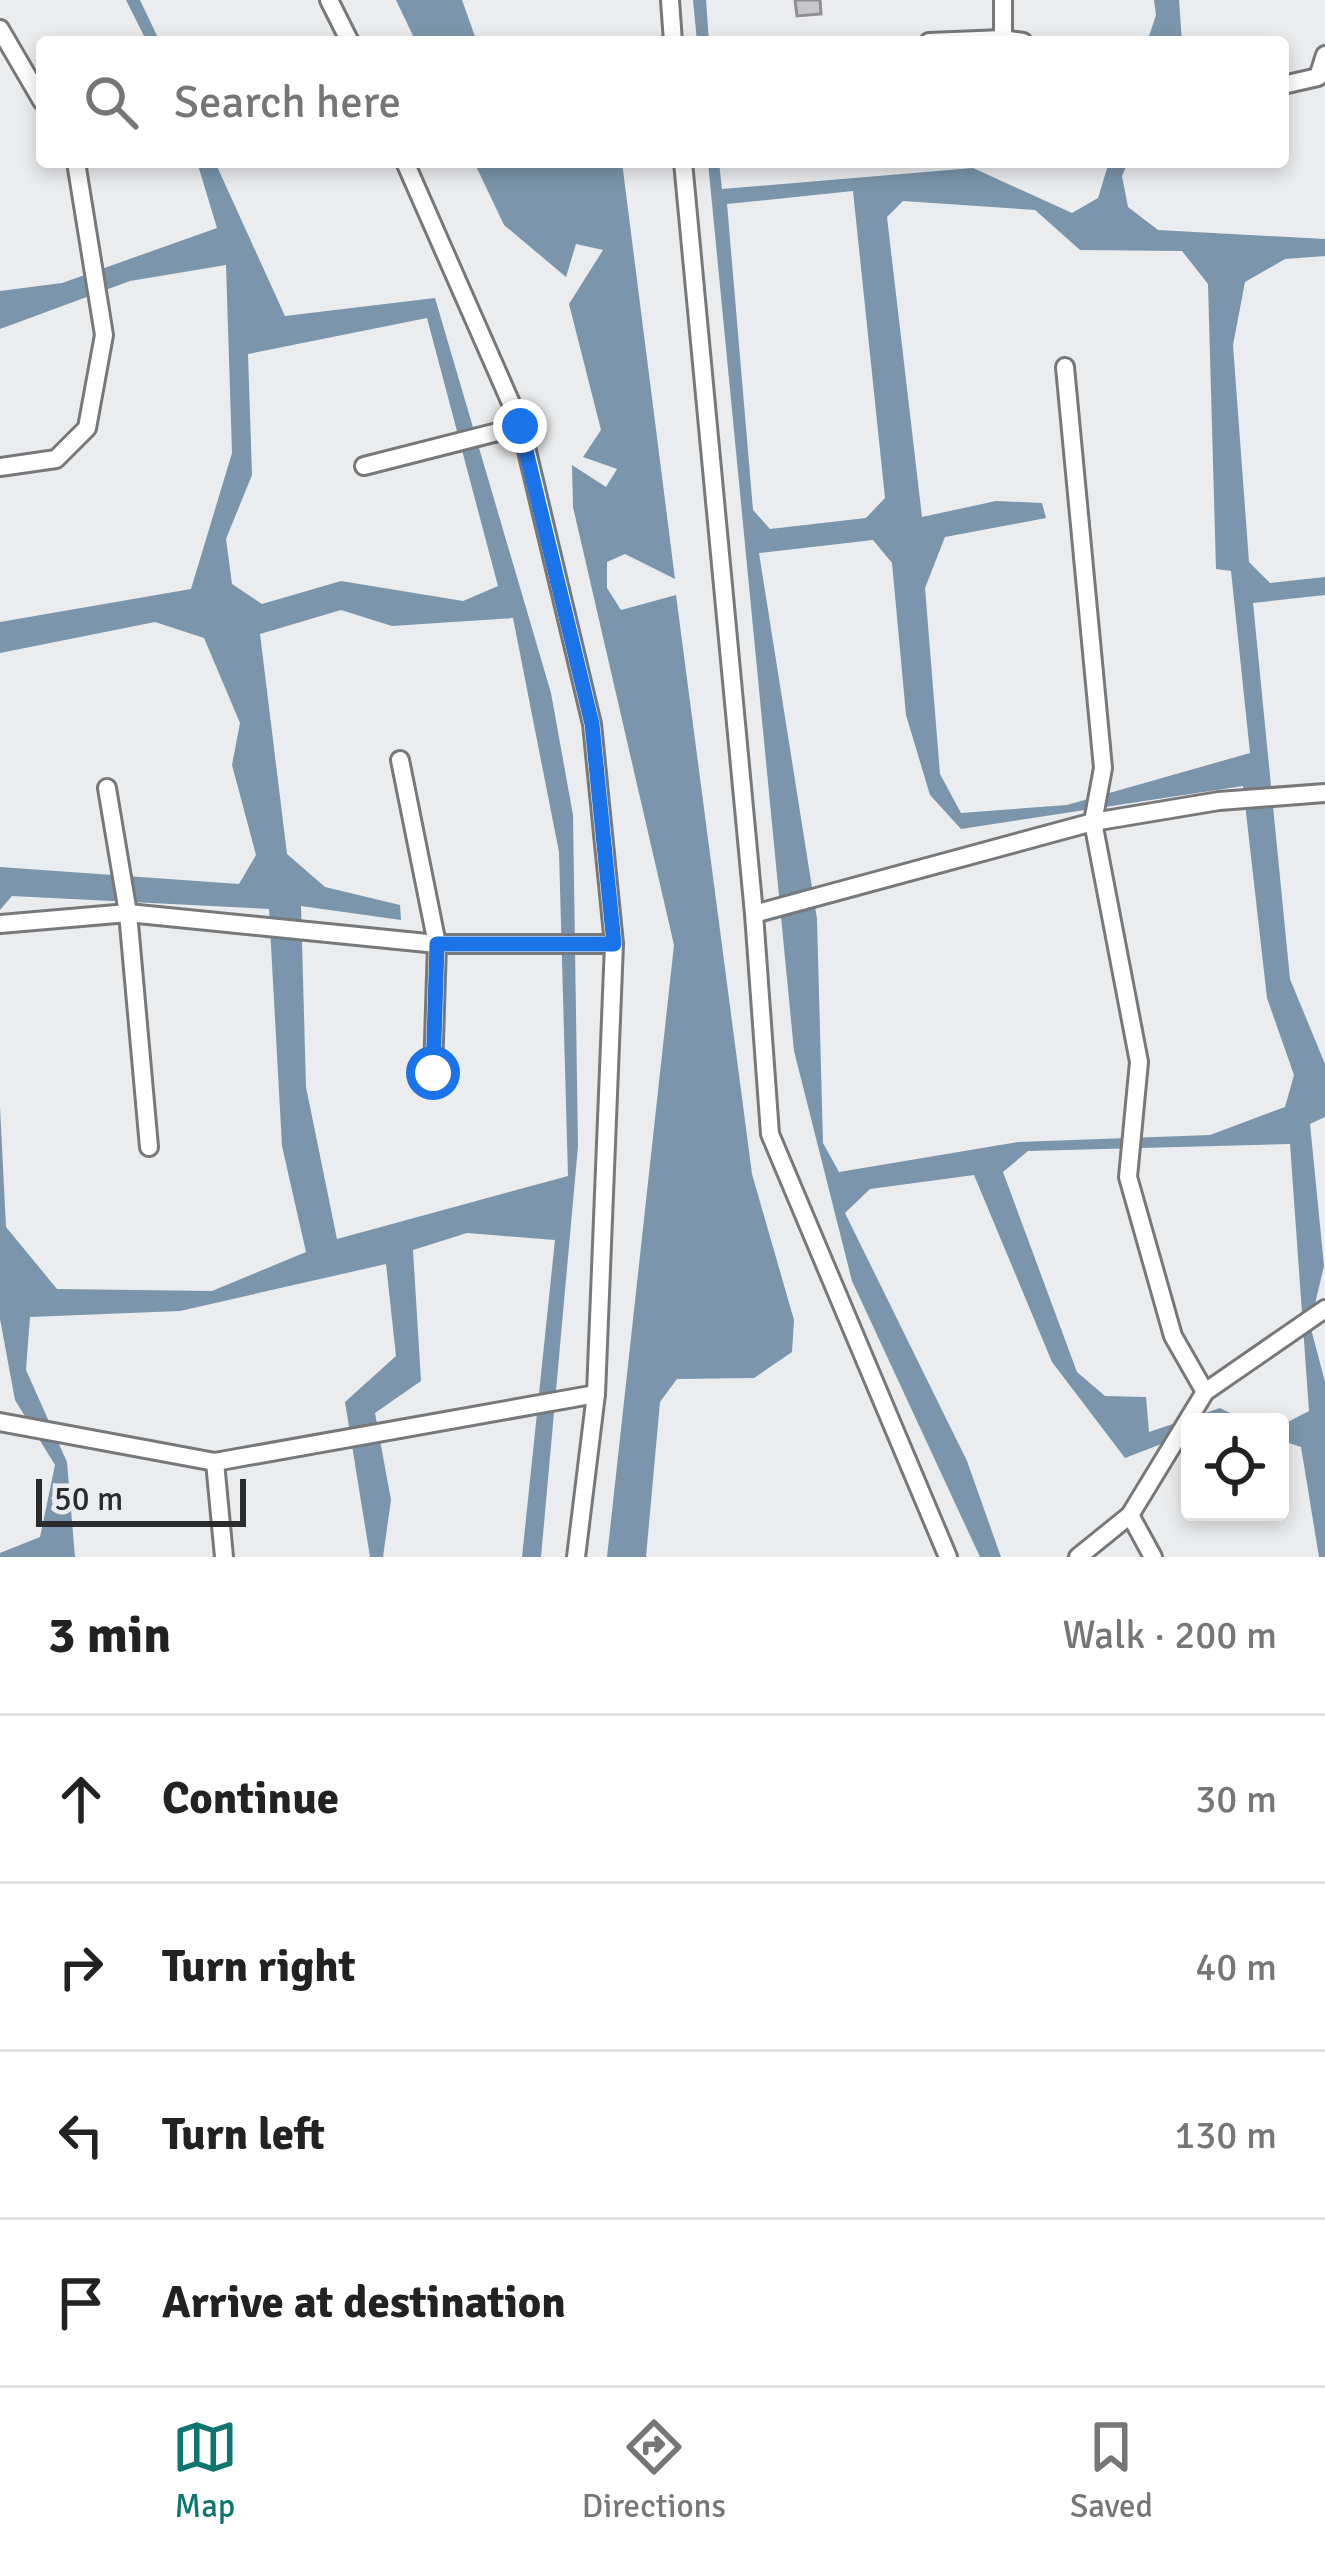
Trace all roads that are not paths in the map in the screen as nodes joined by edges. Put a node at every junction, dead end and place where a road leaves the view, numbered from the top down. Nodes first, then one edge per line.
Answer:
1 (329, 0) edge
2 (670, 0) edge
3 (1003, 0) edge
4 (0, 29) edge
5 (347, 36) edge
6 (673, 36) edge
7 (1004, 36) edge
8 (1325, 56) edge
9 (1289, 84) edge
10 (36, 91) edge
11 (77, 168) edge
12 (408, 168) edge
13 (684, 168) edge
14 (1065, 367) dead end
15 (520, 426) junction
16 (364, 466) dead end
17 (0, 467) edge
18 (400, 760) dead end
19 (107, 788) dead end
20 (1325, 793) edge
21 (1093, 822) junction
22 (128, 913) junction
23 (754, 914) junction
24 (0, 924) edge
25 (437, 944) junction
26 (614, 944) junction
27 (433, 1073) dead end
28 (149, 1148) dead end
29 (1325, 1309) edge
30 (1205, 1392) junction
31 (596, 1394) junction
32 (0, 1422) edge
33 (215, 1462) junction
34 (1130, 1515) junction
35 (224, 1557) edge
36 (577, 1557) edge
37 (948, 1557) edge
38 (1078, 1557) edge
39 (1154, 1557) edge

1 - 5 lane
2 - 6 lane
3 - 7 lane
4 - 10 lane
8 - 9 lane
11 - 17 lane
12 - 15 lane
13 - 23 lane
14 - 21 lane
15 - 16 lane
15 - 26 lane
18 - 25 lane
19 - 22 lane
20 - 21 lane
21 - 23 lane
21 - 30 lane
22 - 24 lane
22 - 25 lane
22 - 28 lane
23 - 37 lane
25 - 26 lane
25 - 27 lane
26 - 31 lane
29 - 30 lane
30 - 34 lane
31 - 33 lane
31 - 36 lane
32 - 33 lane
33 - 35 lane
34 - 38 lane
34 - 39 lane

